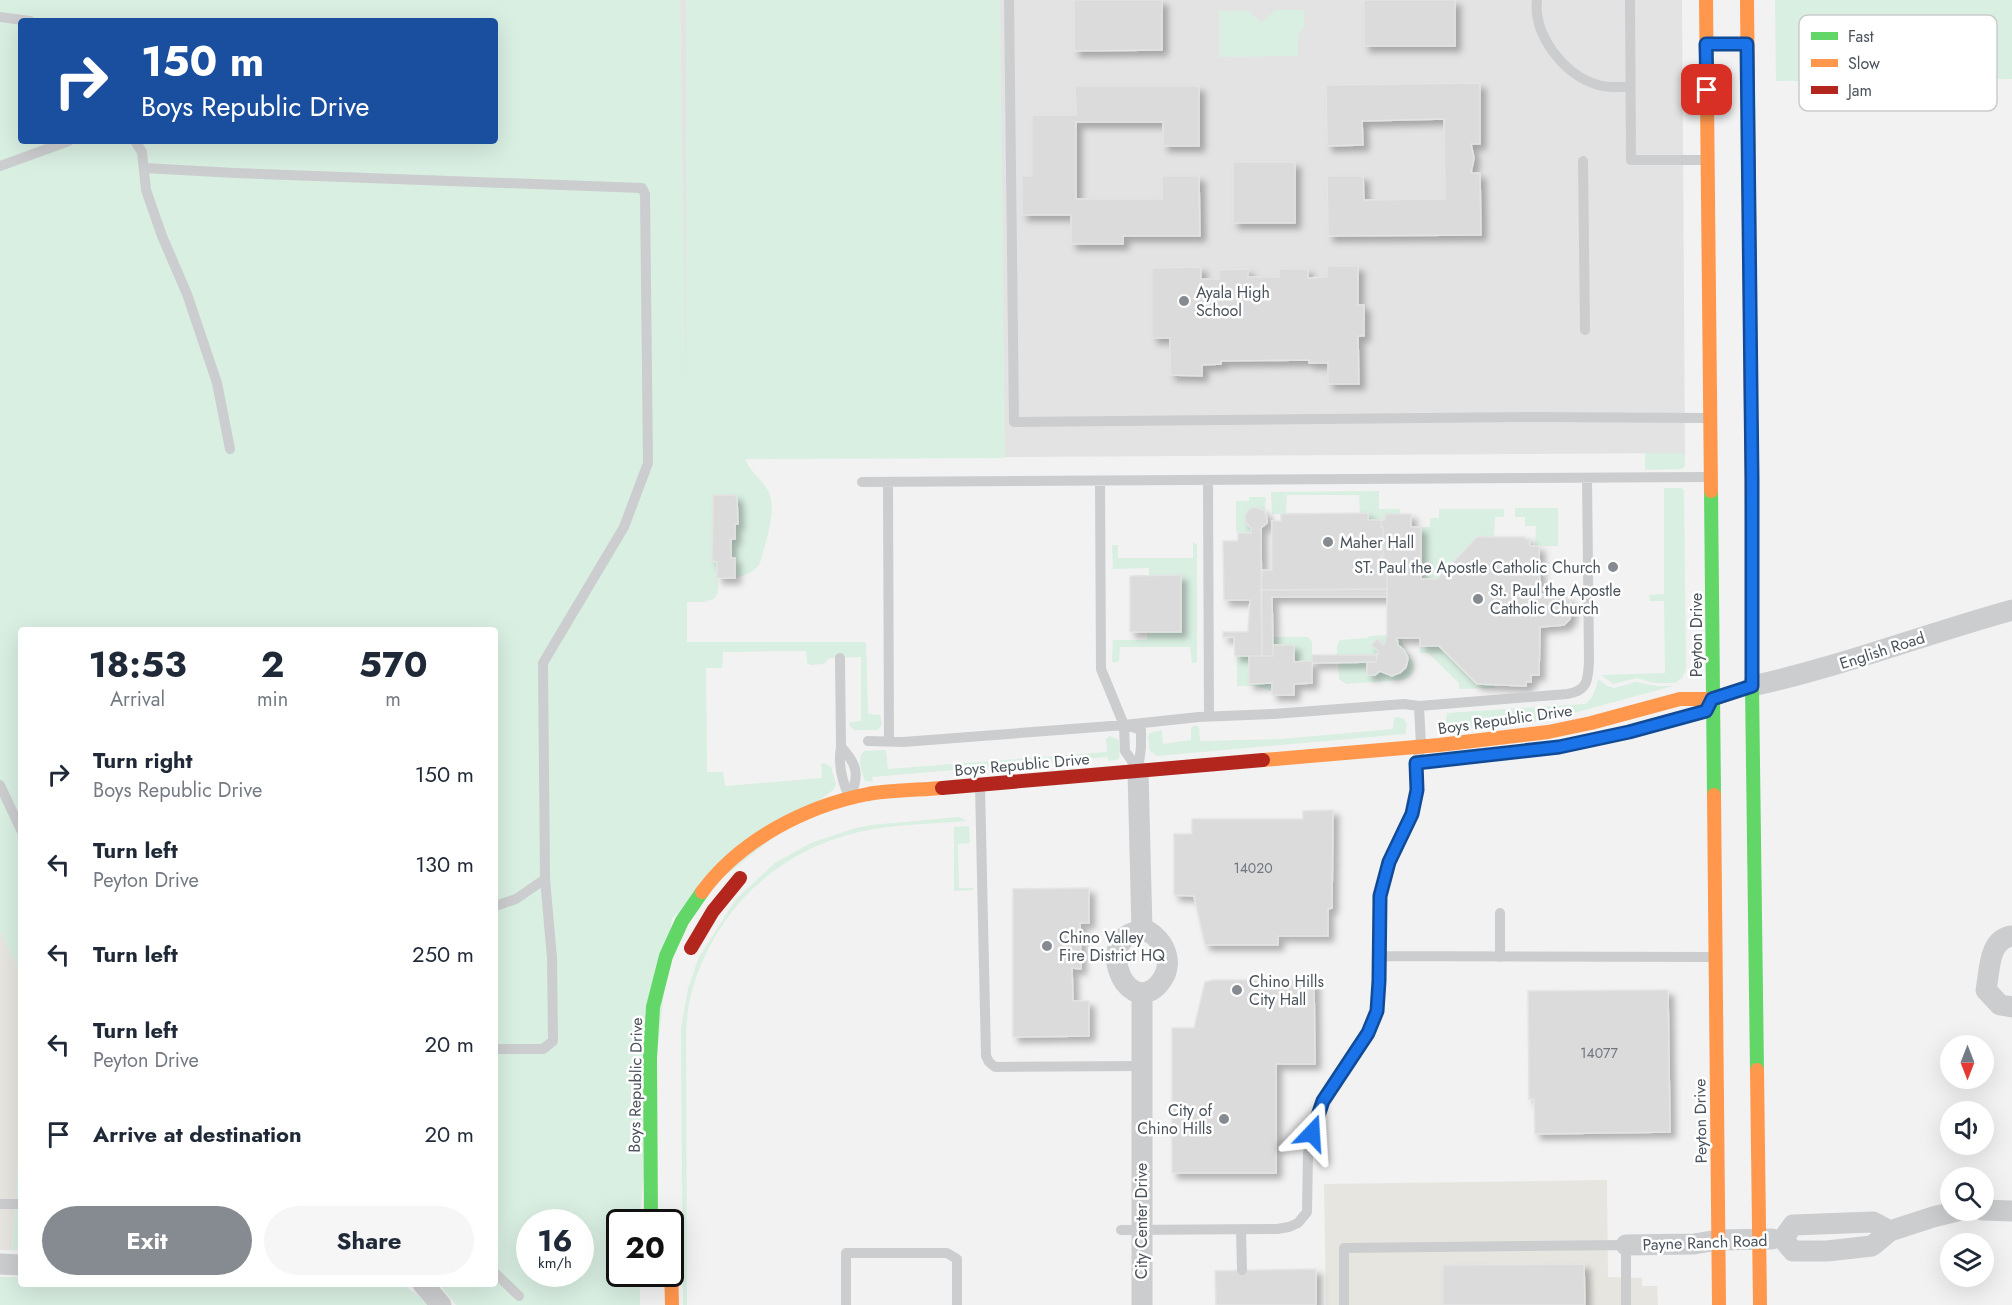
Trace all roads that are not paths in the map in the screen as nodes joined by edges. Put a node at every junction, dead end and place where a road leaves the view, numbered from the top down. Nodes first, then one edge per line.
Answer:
1 (1009, 0) edge
2 (1537, 0) edge
3 (1630, 0) edge
4 (1706, 0) edge
5 (1747, 0) edge
6 (0, 17) edge
7 (18, 19) edge
8 (1630, 87) junction
9 (61, 144) edge
10 (137, 144) edge
11 (1583, 160) dead end
12 (1708, 160) junction
13 (0, 166) edge
14 (144, 168) junction
15 (1585, 330) dead end
16 (1710, 418) junction
17 (230, 449) dead end
18 (1711, 477) junction
19 (1587, 478) junction
20 (1208, 480) junction
21 (1100, 481) junction
22 (862, 482) dead end
23 (888, 482) junction
24 (2012, 610) edge
25 (840, 658) dead end
26 (1752, 686) junction
27 (1712, 699) junction
28 (1419, 706) junction
29 (1696, 714) dead end
30 (1209, 716) junction
31 (1124, 725) junction
32 (868, 741) dead end
33 (889, 741) junction
34 (1421, 746) junction
35 (980, 784) junction
36 (1139, 784) junction
37 (0, 785) edge
38 (850, 798) junction
39 (18, 824) edge
40 (749, 869) dead end
41 (545, 879) junction
42 (498, 905) edge
43 (1500, 913) dead end
44 (1142, 930) junction
45 (2012, 936) edge
46 (1379, 956) junction
47 (1500, 957) junction
48 (1716, 957) junction
49 (685, 964) dead end
50 (1142, 993) junction
51 (2012, 1007) edge
52 (498, 1049) edge
53 (1142, 1066) junction
54 (0, 1204) edge
55 (18, 1204) edge
56 (651, 1209) edge
57 (1994, 1210) edge
58 (2012, 1211) edge
59 (1940, 1215) edge
60 (1241, 1229) junction
61 (1131, 1230) junction
62 (1718, 1240) junction
63 (1759, 1240) junction
64 (1626, 1245) junction
65 (0, 1264) edge
66 (18, 1265) edge
67 (1242, 1270) dead end
68 (498, 1276) edge
69 (426, 1287) edge
70 (672, 1287) edge
71 (519, 1296) dead end
72 (1716, 1303) edge
73 (441, 1305) edge
74 (672, 1305) edge
75 (846, 1305) edge
76 (957, 1305) edge
77 (1142, 1305) edge
78 (1344, 1305) edge
79 (1626, 1305) edge
80 (1760, 1305) edge

1 - 16 lane
2 - 8 lane
3 - 8 lane
4 - 12 main road, Peyton Drive
5 - 26 main road
6 - 7 lane
8 - 12 lane
9 - 13 lane
10 - 14 lane
11 - 15 lane
12 - 16 main road, Peyton Drive
14 - 17 lane
14 - 41 lane
16 - 18 main road, Peyton Drive
18 - 19 lane
18 - 27 main road, Peyton Drive
19 - 20 lane
19 - 28 lane
20 - 21 lane
20 - 30 lane
21 - 23 lane
21 - 31 lane
22 - 23 lane
23 - 33 lane
24 - 26 street, English Road
25 - 38 lane
26 - 27 main road, Boys Republic Drive
26 - 63 main road
27 - 29 main road, Boys Republic Drive
27 - 34 main road, Boys Republic Drive
27 - 48 main road, Peyton Drive
28 - 30 lane
28 - 34 lane
30 - 31 lane
31 - 33 lane
31 - 36 lane
31 - 36 lane
32 - 33 lane
34 - 36 main road, Boys Republic Drive
34 - 46 lane
35 - 36 main road, Boys Republic Drive
35 - 38 main road, Boys Republic Drive
35 - 53 lane
36 - 44 street
37 - 39 lane
38 - 56 main road, Boys Republic Drive
40 - 49 main road
41 - 42 lane
41 - 52 lane
43 - 47 lane
44 - 50 street
44 - 50 street
45 - 51 street
46 - 47 lane
46 - 60 lane
47 - 48 lane
48 - 62 main road, Peyton Drive
50 - 53 street, City Center Drive
53 - 61 street, City Center Drive
54 - 55 lane
57 - 58 street
59 - 63 street, Payne Ranch Road
60 - 61 lane
60 - 67 lane
61 - 77 street, City Center Drive
62 - 63 street, Payne Ranch Road
62 - 64 street, Payne Ranch Road
62 - 72 main road, Peyton Drive
63 - 80 main road
64 - 78 lane
64 - 79 lane
65 - 66 street
68 - 71 lane
69 - 73 street
70 - 74 main road
75 - 76 lane

